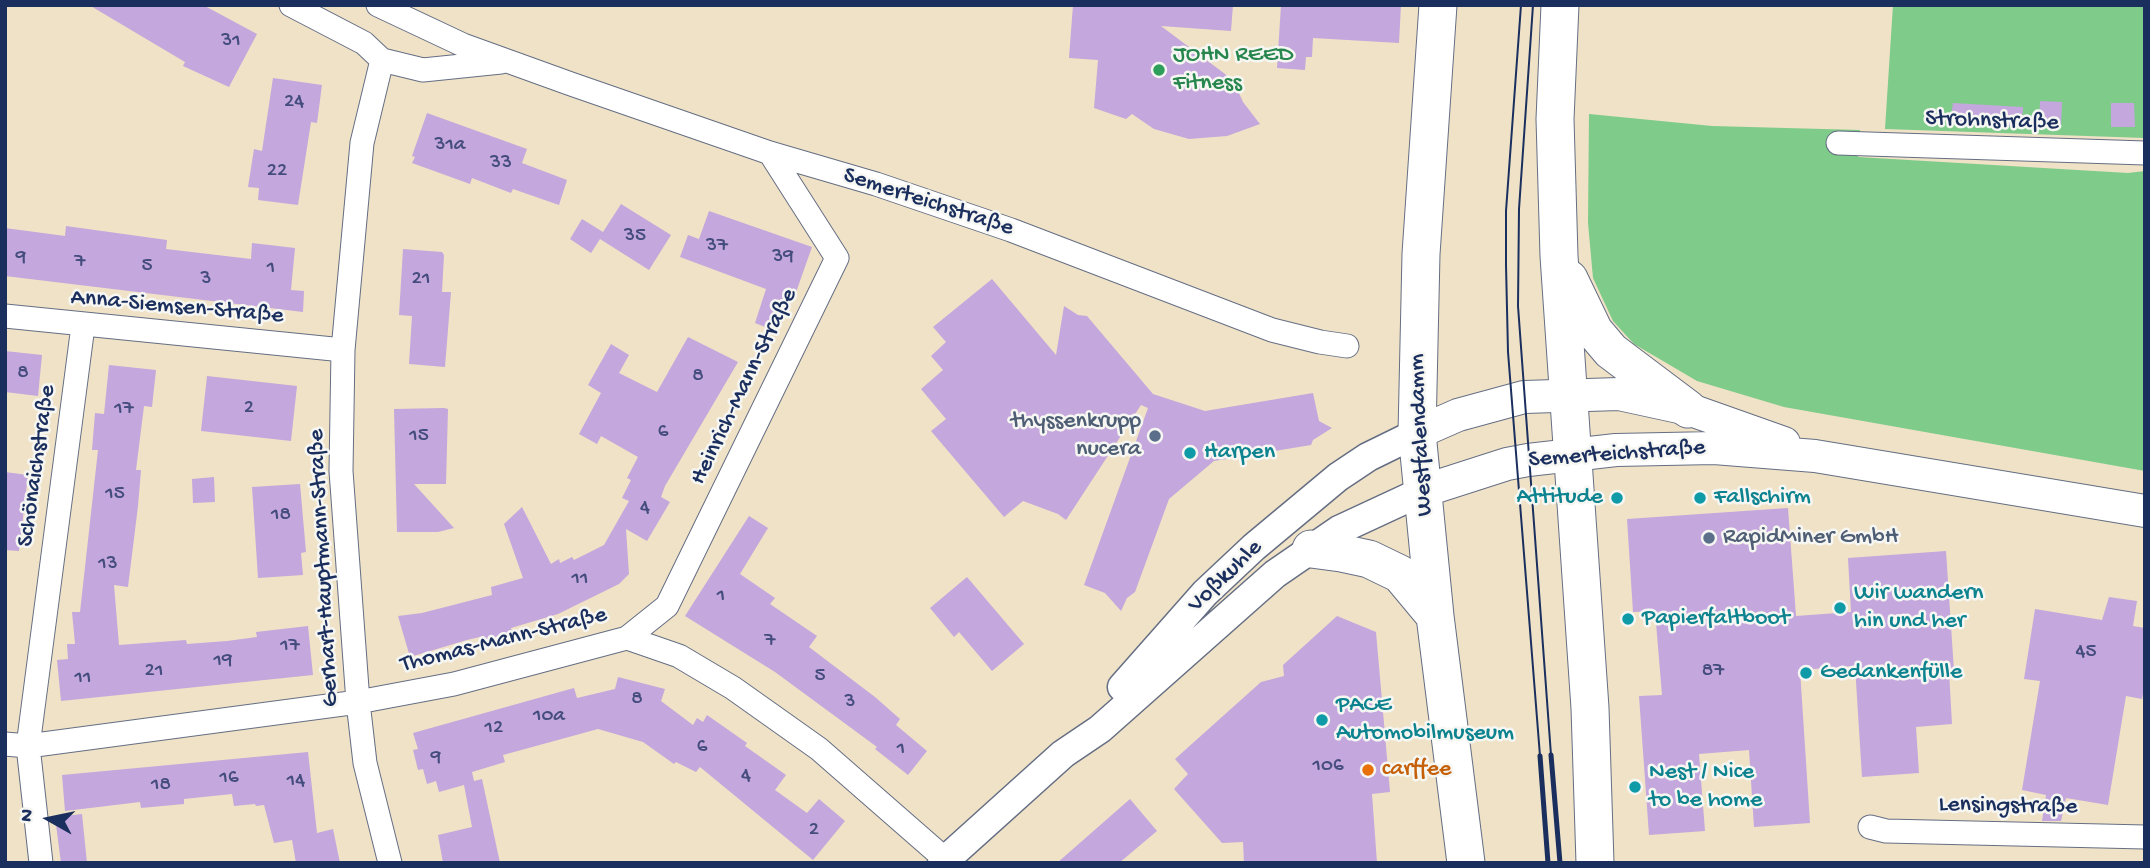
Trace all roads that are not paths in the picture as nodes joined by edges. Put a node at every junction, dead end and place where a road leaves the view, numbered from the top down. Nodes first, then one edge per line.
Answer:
1 (291, 5) edge
2 (378, 5) edge
3 (1438, 5) edge
4 (1560, 5) edge
5 (382, 60) junction
6 (507, 61) junction
7 (1838, 143) dead end
8 (770, 153) junction
9 (2145, 153) edge
10 (1559, 256) junction
11 (5, 316) edge
12 (83, 326) junction
13 (1347, 346) dead end
14 (344, 350) junction
15 (1568, 394) junction
16 (1688, 409) junction
17 (1418, 433) junction
18 (1573, 455) junction
19 (1815, 456) junction
20 (1423, 491) junction
21 (2145, 511) edge
22 (1311, 549) junction
23 (1435, 616) junction
24 (627, 638) junction
25 (358, 702) junction
26 (5, 744) edge
27 (28, 746) junction
28 (1063, 754) junction
29 (1870, 827) dead end
30 (2145, 837) edge
31 (944, 861) edge
32 (41, 863) edge
33 (390, 863) edge
34 (1466, 863) edge
35 (1594, 863) edge

1 - 5 street, Semerteichstraße
2 - 6 street, Semerteichstraße
3 - 17 main road, Westfalendamm
4 - 10 main road
5 - 6 street, Semerteichstraße
5 - 14 street, Gerhart-Hauptmann-Straße
6 - 8 street, Semerteichstraße
7 - 9 street, Strohnstraße
8 - 13 street, Semerteichstraße
8 - 24 street, Heinrich-Mann-Straße
10 - 15 main road
10 - 16 main road
11 - 12 street, Anna-Siemsen-Straße
12 - 14 street, Anna-Siemsen-Straße
12 - 27 street, Schönaichstraße
14 - 25 street, Gerhart-Hauptmann-Straße
15 - 16 main road, Semerteichstraße
15 - 17 main road, Semerteichstraße
15 - 18 main road
16 - 19 main road, Semerteichstraße
17 - 20 main road, Westfalendamm
17 - 28 street, Voßkuhle
18 - 19 main road, Semerteichstraße
18 - 20 main road, Semerteichstraße
18 - 35 main road
19 - 21 main road, Semerteichstraße
20 - 22 street, Voßkuhle
20 - 23 main road, Westfalendamm
22 - 23 main road
22 - 28 street, Voßkuhle
23 - 34 main road, Westfalendamm
24 - 25 street, Thomas-Mann-Straße
24 - 31 street, Thomas-Mann-Straße
25 - 27 street, Thomas-Mann-Straße
25 - 33 street, Gerhart-Hauptmann-Straße
26 - 27 street, Thomas-Mann-Straße
27 - 32 street, Schönaichstraße
28 - 31 street, Voßkuhle
29 - 30 street, Lensingstraße

